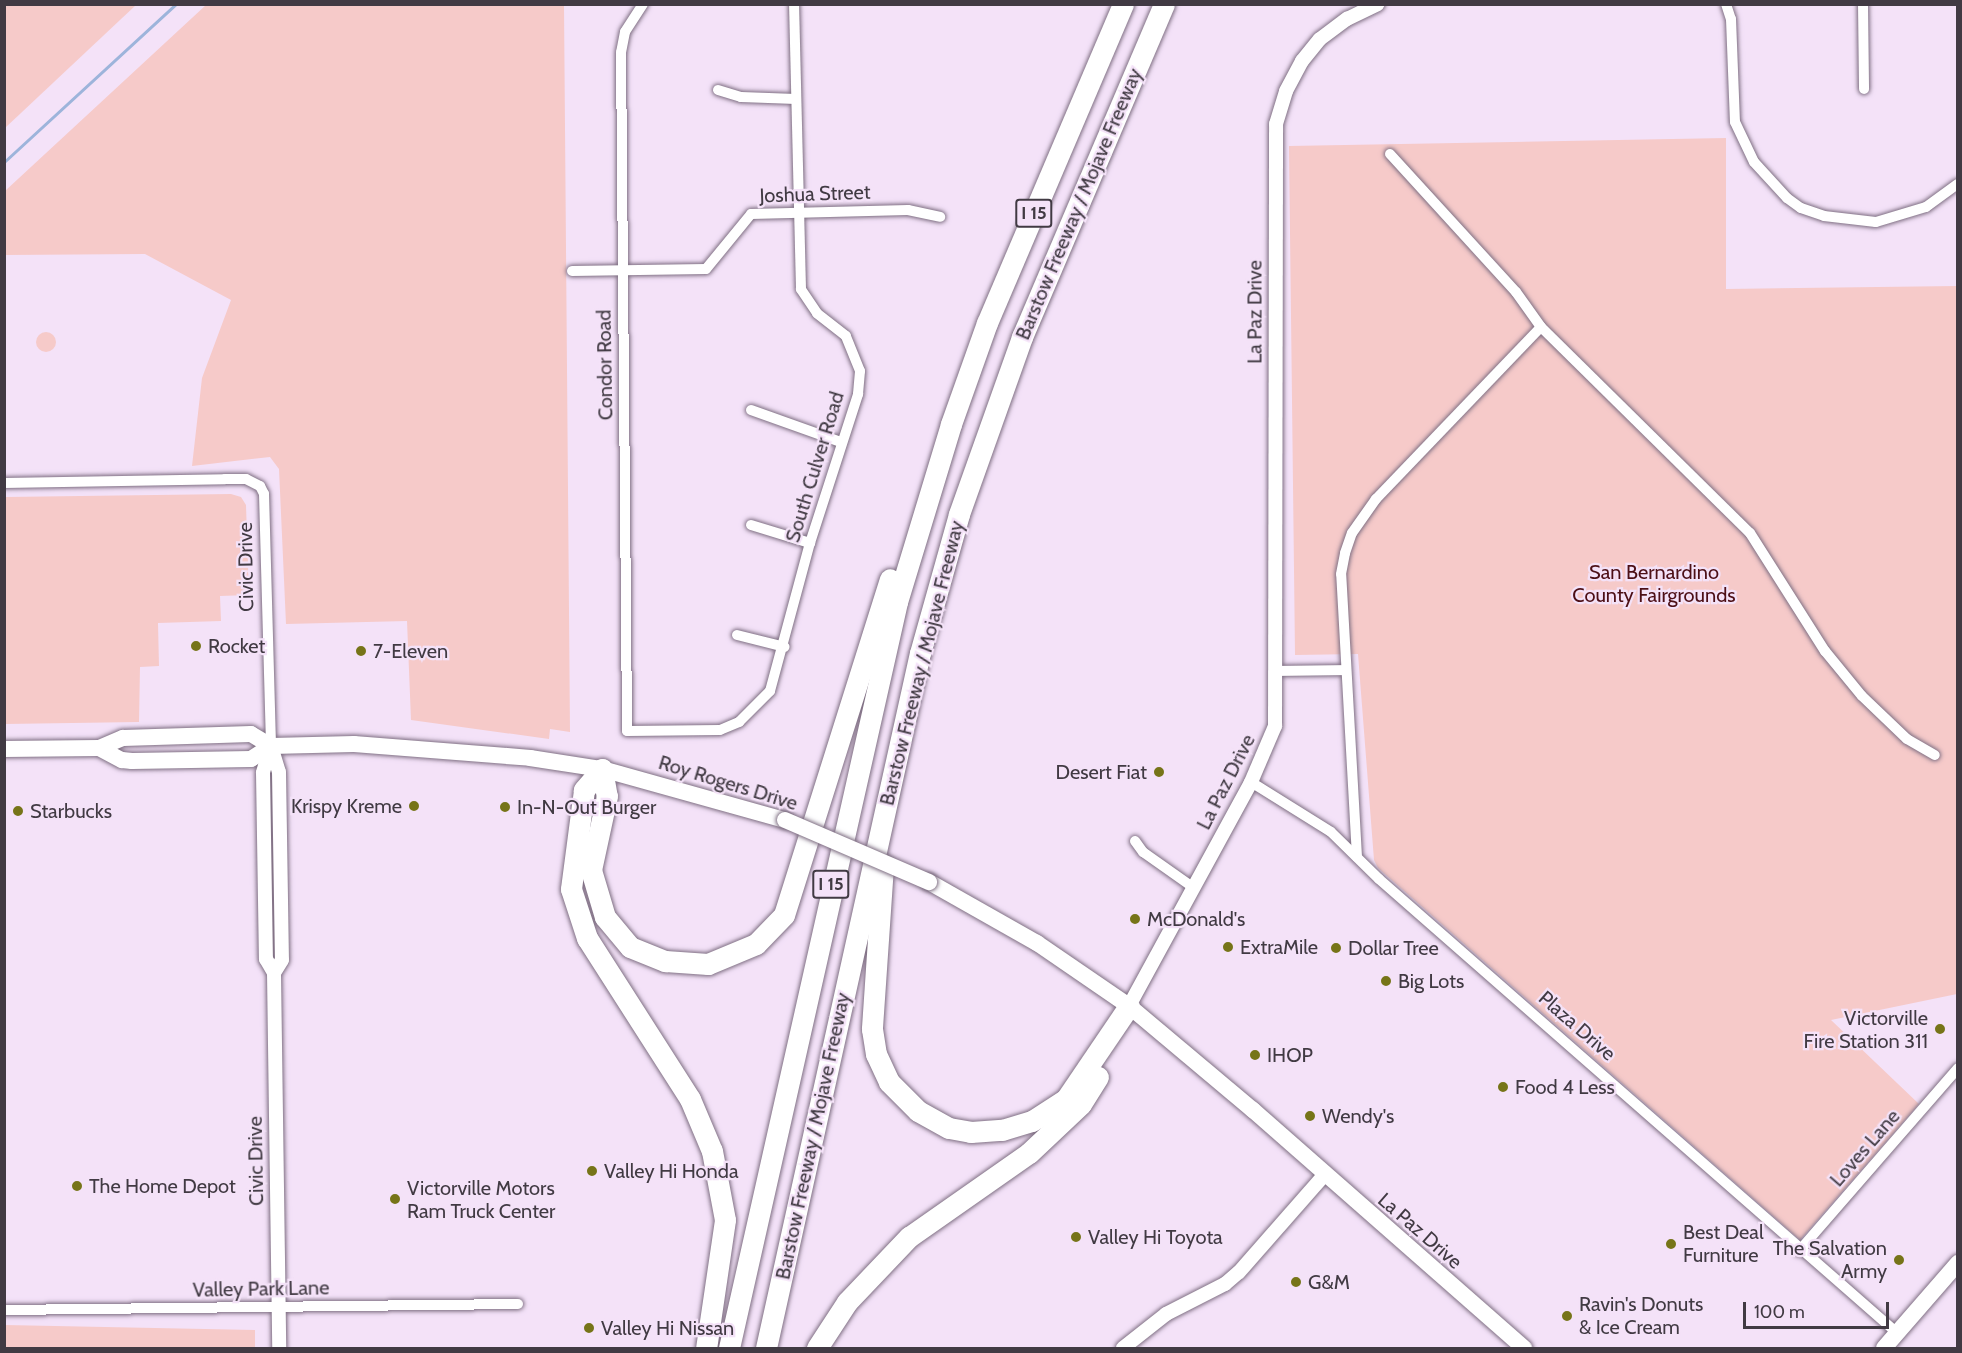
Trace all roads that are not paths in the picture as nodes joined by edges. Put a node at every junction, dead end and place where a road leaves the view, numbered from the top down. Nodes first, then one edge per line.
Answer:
1 (643, 4) edge
2 (794, 4) edge
3 (1124, 4) edge
4 (1164, 4) edge
5 (1171, 4) edge
6 (1378, 4) edge
7 (1726, 4) edge
8 (1863, 4) edge
9 (1128, 89) junction
10 (1864, 89) dead end
11 (718, 90) dead end
12 (796, 99) junction
13 (1390, 153) dead end
14 (1958, 184) edge
15 (797, 211) junction
16 (940, 217) dead end
17 (572, 271) dead end
18 (622, 272) junction
19 (1540, 327) junction
20 (751, 410) dead end
21 (951, 424) junction
22 (841, 442) junction
23 (4, 483) edge
24 (752, 525) dead end
25 (810, 543) junction
26 (737, 635) dead end
27 (785, 647) junction
28 (1346, 670) junction
29 (1278, 671) junction
30 (627, 731) joint
31 (271, 746) junction
32 (99, 748) junction
33 (4, 749) edge
34 (1935, 755) dead end
35 (602, 769) junction
36 (1251, 782) junction
37 (887, 797) junction
38 (1135, 841) dead end
39 (1357, 857) junction
40 (1194, 888) junction
41 (1129, 1006) junction
42 (1958, 1068) edge
43 (1325, 1174) junction
44 (1799, 1251) junction
45 (1958, 1263) edge
46 (518, 1304) dead end
47 (278, 1307) junction
48 (4, 1310) edge
49 (1897, 1333) junction
50 (279, 1348) edge
51 (706, 1348) edge
52 (729, 1348) edge
53 (766, 1348) edge
54 (817, 1348) edge
55 (1122, 1348) edge
56 (1524, 1348) edge
57 (1884, 1348) edge

1 - 18 street, Condor Road
2 - 12 street, South Culver Road
3 - 21 highway, Barstow Freeway / Mojave Freeway / I 15
4 - 9 highway, Barstow Freeway / Mojave Freeway / I 15
5 - 9 highway
6 - 29 street, La Paz Drive
7 - 14 street
8 - 10 street
9 - 37 highway, Barstow Freeway / Mojave Freeway / I 15
11 - 12 street
12 - 15 street, South Culver Road
13 - 19 street
15 - 16 street, Joshua Street
15 - 18 street, Joshua Street
15 - 22 street, South Culver Road
17 - 18 street, Joshua Street
18 - 30 street, Condor Road
19 - 28 street
19 - 34 street
20 - 22 street
21 - 35 highway
21 - 52 highway, Barstow Freeway / Mojave Freeway / I 15
22 - 25 street, South Culver Road
23 - 31 street, Civic Drive
24 - 25 street
25 - 27 street, South Culver Road
26 - 27 street
27 - 30 street, South Culver Road
28 - 29 street
28 - 39 street
29 - 36 street, La Paz Drive
31 - 32 main road, Roy Rogers Drive
31 - 32 main road, Roy Rogers Drive
31 - 35 main road, Roy Rogers Drive
31 - 47 street, Civic Drive
32 - 33 main road, Roy Rogers Drive
35 - 41 main road, Roy Rogers Drive, bridge
35 - 51 highway
36 - 39 street, Plaza Drive
36 - 40 street, La Paz Drive
37 - 41 highway
37 - 53 highway, Barstow Freeway / Mojave Freeway / I 15
38 - 40 street
39 - 44 street, Plaza Drive
40 - 41 street, La Paz Drive
41 - 43 main road, La Paz Drive
41 - 54 highway
42 - 44 street, Loves Lane
43 - 55 street
43 - 56 main road, La Paz Drive
44 - 49 street, Plaza Drive
45 - 49 main road
46 - 47 street, Valley Park Lane
47 - 48 street, Valley Park Lane
47 - 50 street, Civic Drive
49 - 57 main road

